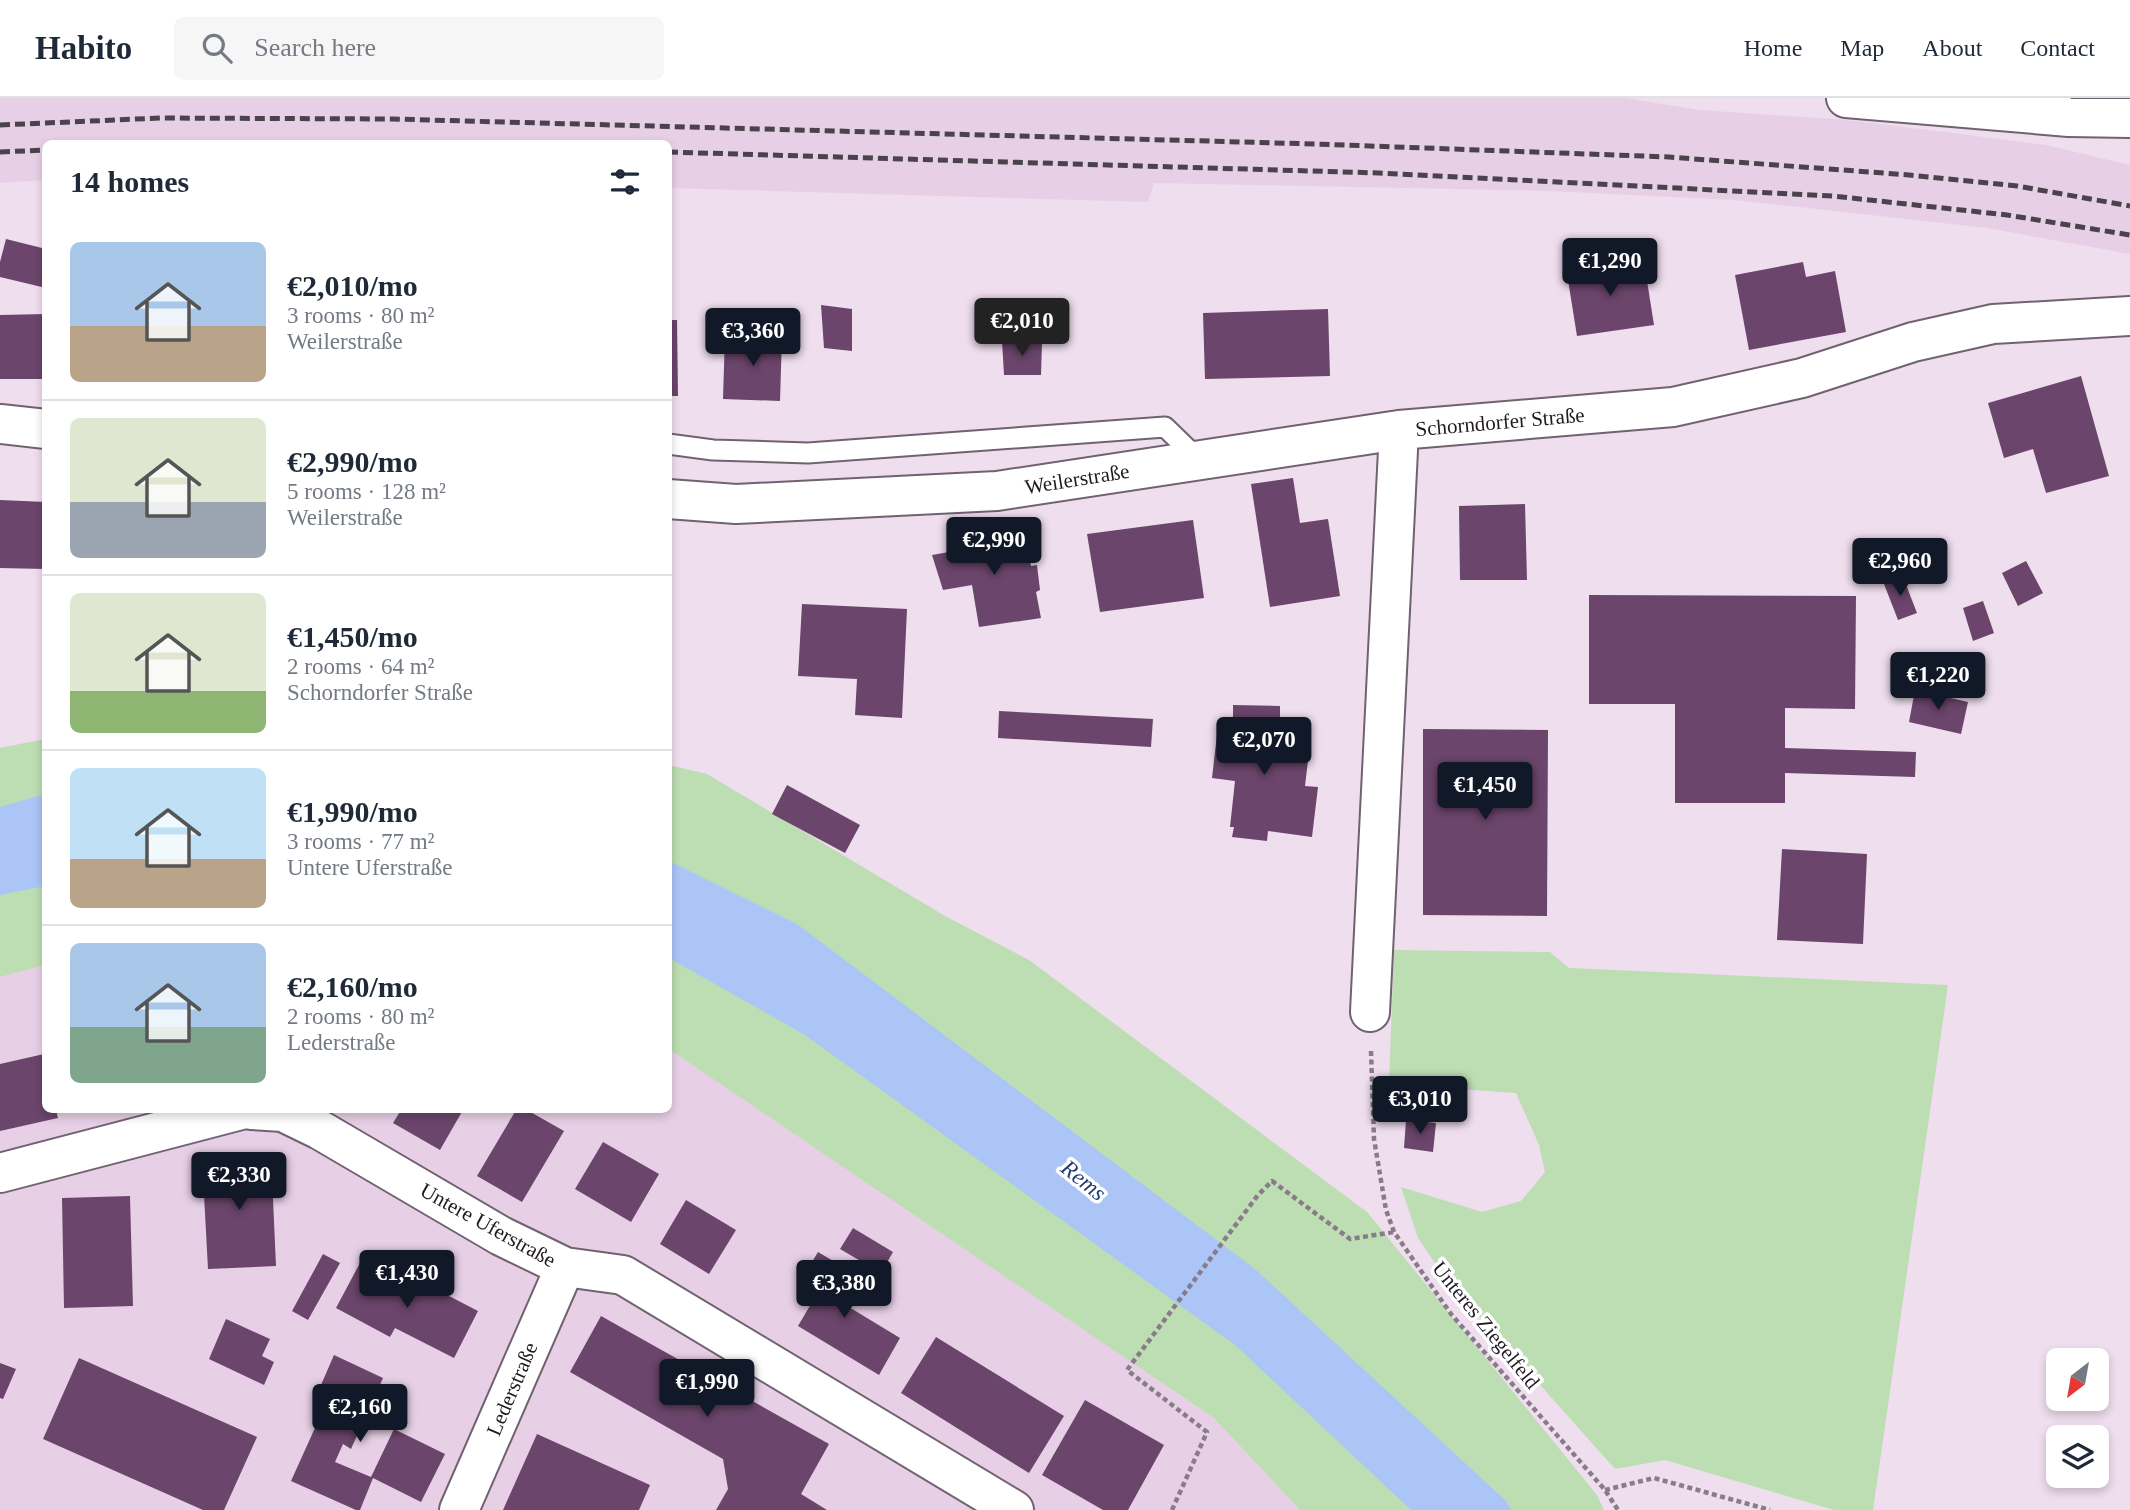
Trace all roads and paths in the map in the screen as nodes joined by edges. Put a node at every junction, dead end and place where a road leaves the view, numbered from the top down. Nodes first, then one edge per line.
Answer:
1 (1846, 98) edge
2 (2130, 118) edge
3 (2130, 316) edge
4 (0, 424) edge
5 (42, 429) edge
6 (1399, 430) junction
7 (672, 445) edge
8 (1200, 460) junction
9 (672, 499) edge
10 (1370, 1012) joint
11 (230, 1113) edge
12 (285, 1113) edge
13 (0, 1173) edge
14 (1394, 1232) junction
15 (565, 1267) junction
16 (1605, 1490) junction
17 (459, 1510) edge
18 (1014, 1510) edge
19 (1172, 1510) edge
20 (1618, 1510) edge
21 (1770, 1510) edge

1 - 2 street
3 - 6 street, Schorndorfer Straße
4 - 5 street
6 - 8 street, Weilerstraße
6 - 10 street, Schorndorfer Straße
7 - 8 lane
8 - 9 street, Weilerstraße
10 - 14 path, Unteres Ziegelfeld
11 - 13 street
12 - 15 street, Untere Uferstraße
14 - 16 path, Unteres Ziegelfeld
14 - 19 path
15 - 17 street, Lederstraße
15 - 18 street, Untere Uferstraße
16 - 20 path, Unteres Ziegelfeld
16 - 21 path

